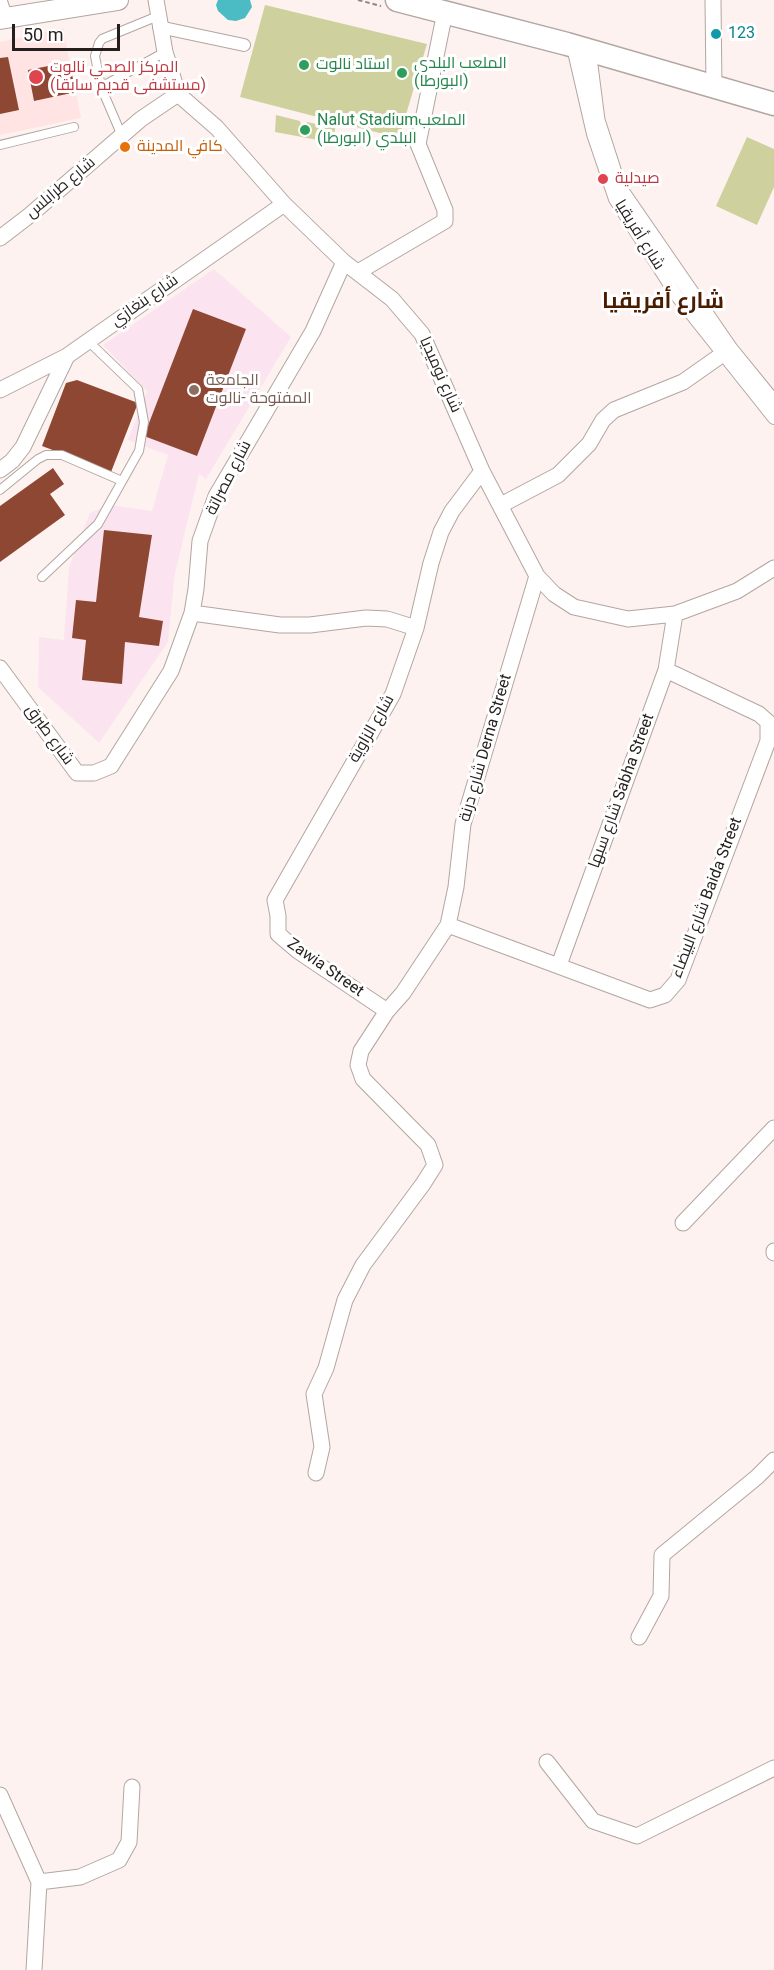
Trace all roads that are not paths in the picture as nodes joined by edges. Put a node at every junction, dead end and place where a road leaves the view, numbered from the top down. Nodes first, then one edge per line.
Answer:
1 (118, 0) edge
2 (156, 0) edge
3 (401, 0) edge
4 (713, 0) edge
5 (446, 12) junction
6 (2, 13) edge
7 (159, 21) junction
8 (244, 45) dead end
9 (165, 52) junction
10 (581, 53) junction
11 (101, 87) junction
12 (714, 87) junction
13 (178, 94) junction
14 (774, 105) edge
15 (75, 127) dead end
16 (122, 136) junction
17 (0, 145) edge
18 (284, 204) junction
19 (0, 238) edge
20 (344, 262) junction
21 (358, 273) junction
22 (88, 341) junction
23 (726, 352) junction
24 (66, 356) junction
25 (0, 390) edge
26 (774, 403) edge
27 (774, 418) edge
28 (0, 470) edge
29 (482, 471) junction
30 (122, 481) junction
31 (0, 490) edge
32 (501, 505) junction
33 (774, 568) edge
34 (537, 576) junction
35 (42, 577) dead end
36 (192, 613) junction
37 (675, 614) junction
38 (416, 628) junction
39 (0, 668) edge
40 (666, 670) junction
41 (771, 724) edge
42 (111, 766) joint
43 (278, 916) joint
44 (448, 925) junction
45 (559, 965) junction
46 (387, 1011) junction
47 (774, 1128) edge
48 (683, 1223) dead end
49 (774, 1460) edge
50 (316, 1473) dead end
51 (639, 1637) dead end
52 (548, 1762) dead end
53 (774, 1768) edge
54 (132, 1787) dead end
55 (0, 1795) edge
56 (39, 1882) junction
57 (34, 1970) edge

1 - 6 street
2 - 7 street
3 - 5 main road
4 - 12 street
5 - 10 main road
5 - 21 street
7 - 8 street
7 - 9 street
7 - 11 lane
9 - 11 lane
9 - 13 street
10 - 12 main road
10 - 23 street, شارع أفريقيا
11 - 16 lane
12 - 14 main road
13 - 16 street, شارع طرابلس
13 - 18 street, شارع نوميديا
15 - 17 lane
16 - 19 street, شارع طرابلس
18 - 20 street, شارع نوميديا
18 - 22 street, شارع بنغازي
20 - 21 street, شارع نوميديا
20 - 36 street, شارع مصراتة
21 - 29 street, شارع نوميديا
22 - 24 street, شارع بنغازي
22 - 30 lane
23 - 26 street, شارع أفريقيا
23 - 27 street, شارع أفريقيا
23 - 32 street
24 - 25 street, شارع بنغازي
24 - 28 street
29 - 32 street, شارع نوميديا
29 - 38 street, شارع الزاوية
30 - 31 lane
30 - 35 lane
32 - 34 street, شارع نوميديا
33 - 37 street, شارع نوميديا
34 - 37 street, شارع نوميديا
34 - 44 street, شارع درنة Derna Street
36 - 38 street
36 - 42 street, شارع مصراتة
37 - 40 street, شارع سبها Sabha Street
38 - 43 street, شارع الزاوية
39 - 42 street, شارع طبرق
40 - 41 street, شارع البيضاء Baida Street
40 - 45 street, شارع سبها Sabha Street
41 - 45 street, شارع البيضاء Baida Street
43 - 46 street, Zawia Street
44 - 45 street, شارع البيضاء Baida Street
44 - 46 street, شارع درنة Derna Street
46 - 50 street, شارع درنة Derna Street
47 - 48 street
49 - 51 street
52 - 53 street
54 - 56 street
55 - 56 street
56 - 57 street

